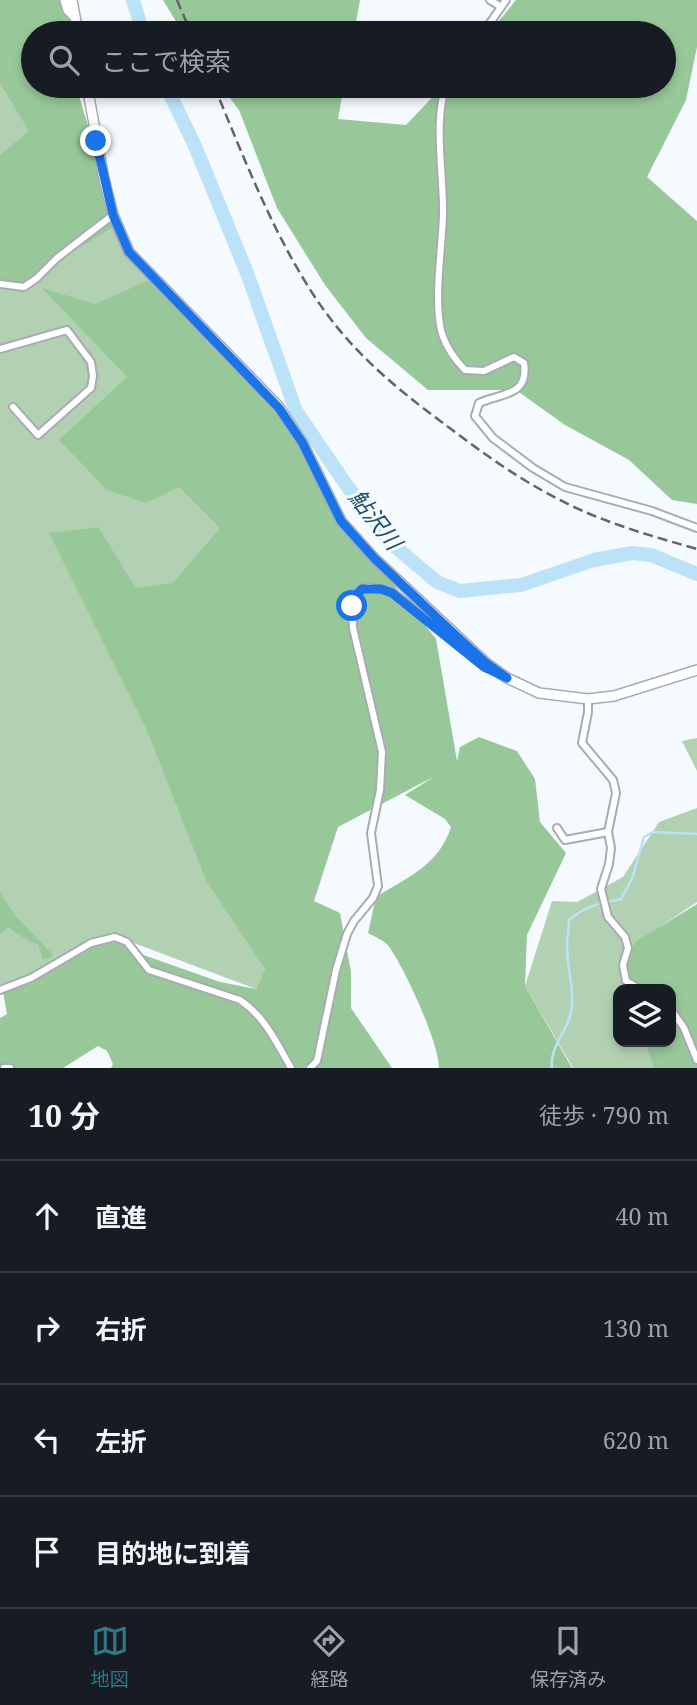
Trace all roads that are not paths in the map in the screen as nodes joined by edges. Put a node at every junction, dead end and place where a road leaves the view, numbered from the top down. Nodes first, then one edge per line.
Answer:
1 (65, 0) edge
2 (72, 0) edge
3 (490, 0) edge
4 (504, 3) edge
5 (75, 17) junction
6 (76, 21) edge
7 (491, 21) edge
8 (89, 98) edge
9 (443, 98) edge
10 (113, 215) junction
11 (0, 284) edge
12 (0, 349) edge
13 (13, 407) dead end
14 (697, 528) edge
15 (697, 670) edge
16 (507, 678) junction
17 (588, 699) junction
18 (557, 828) dead end
19 (608, 832) junction
20 (631, 984) edge
21 (0, 990) edge
22 (676, 1016) edge
23 (697, 1060) edge
24 (4, 1068) edge
25 (10, 1068) edge
26 (291, 1068) edge
27 (310, 1068) edge

1 - 5 street
2 - 5 street
3 - 4 street
4 - 7 street
5 - 6 street
8 - 10 street
9 - 14 street
10 - 11 street
10 - 16 street
12 - 13 street
15 - 17 street
16 - 17 street
16 - 27 street
17 - 19 street
18 - 19 street
19 - 20 street
21 - 26 street
22 - 23 street
24 - 25 street

